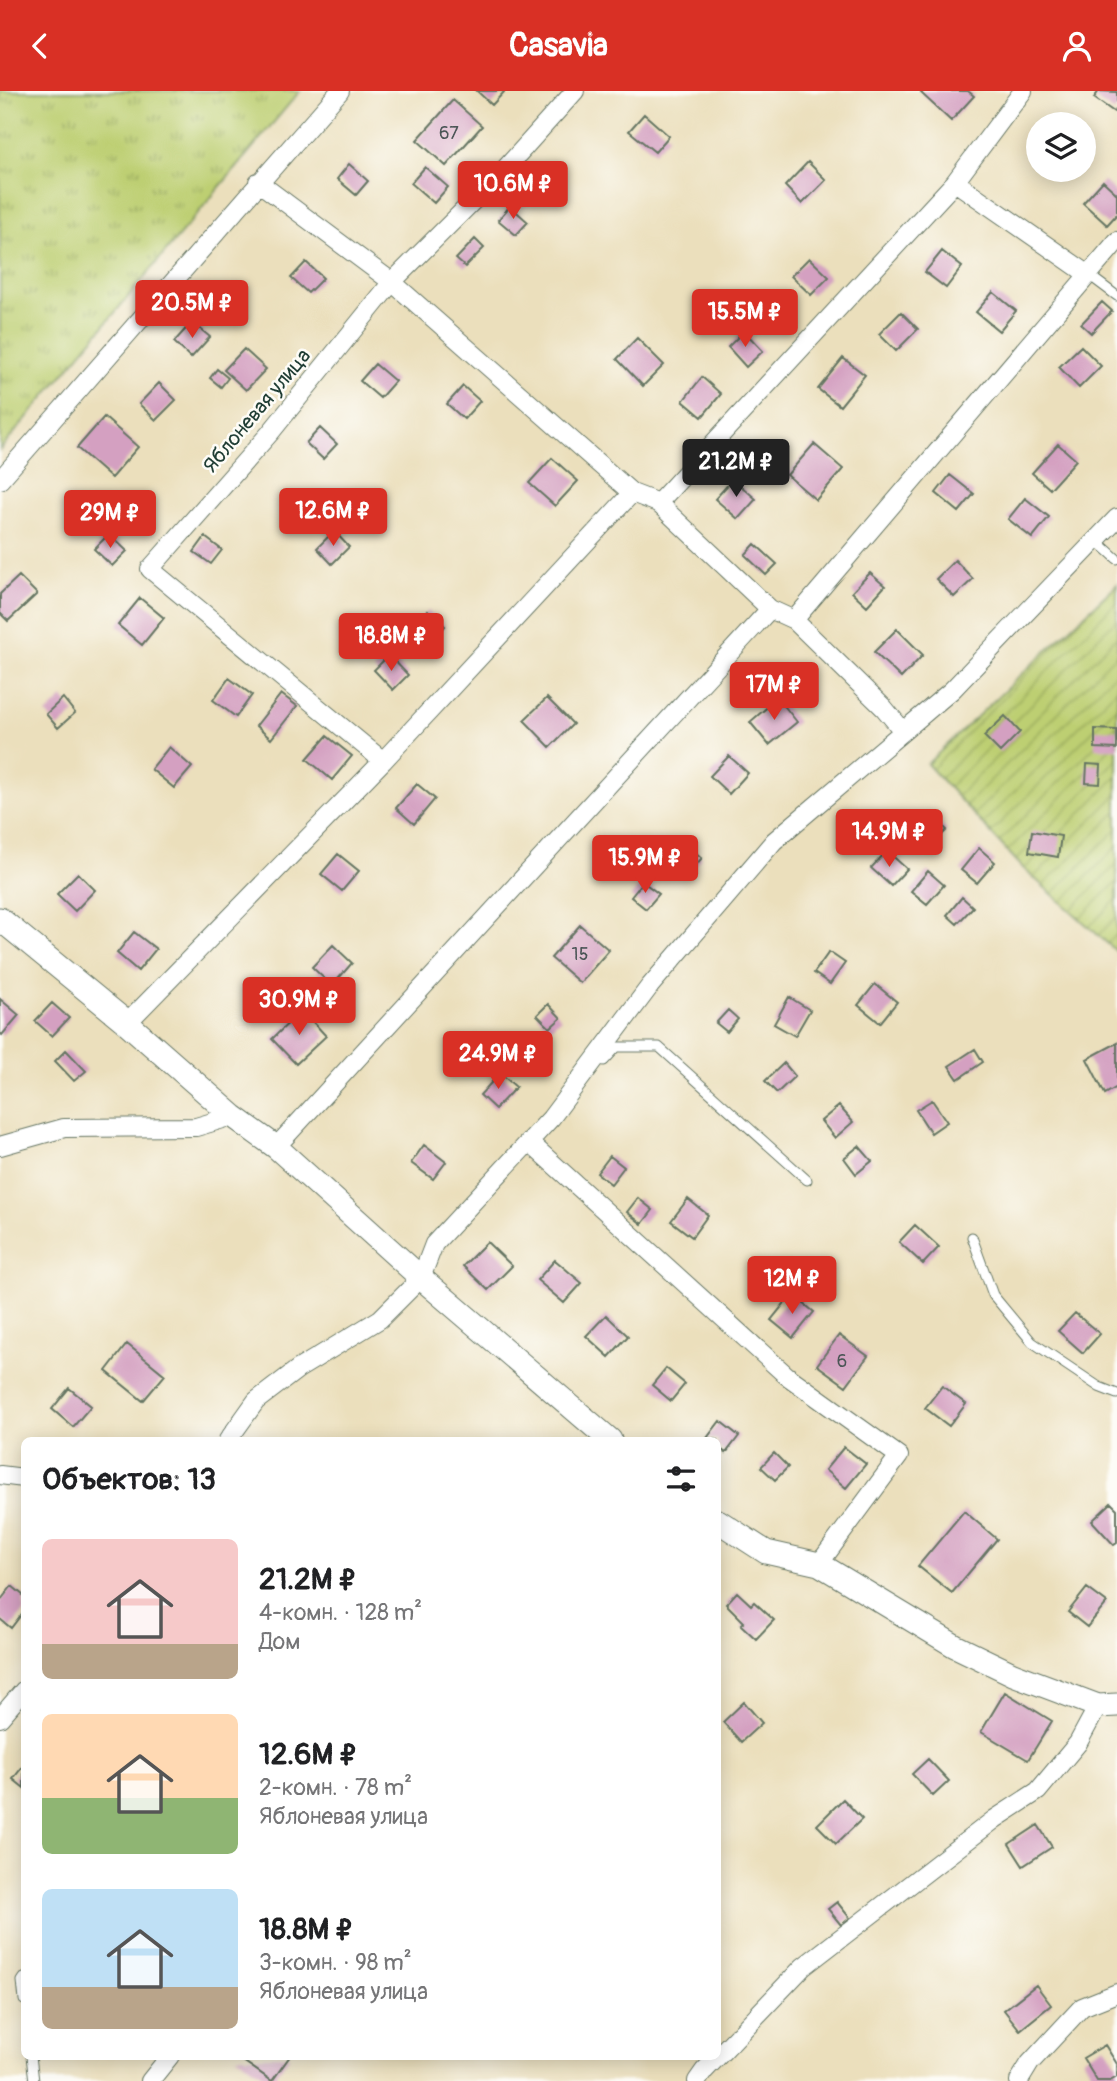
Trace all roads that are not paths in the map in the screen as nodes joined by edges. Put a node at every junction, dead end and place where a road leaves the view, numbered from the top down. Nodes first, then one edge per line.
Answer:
1 (340, 91) edge
2 (575, 91) edge
3 (1023, 91) edge
4 (258, 182) junction
5 (955, 182) junction
6 (1117, 241) edge
7 (1089, 275) junction
8 (392, 282) junction
9 (1117, 296) edge
10 (0, 480) edge
11 (632, 493) junction
12 (658, 503) junction
13 (1117, 518) edge
14 (1096, 540) junction
15 (1117, 559) edge
16 (770, 608) junction
17 (794, 620) junction
18 (903, 731) junction
19 (383, 761) junction
20 (0, 919) edge
21 (127, 1023) junction
22 (233, 1116) junction
23 (551, 1118) junction
24 (529, 1142) junction
25 (0, 1146) edge
26 (276, 1147) junction
27 (807, 1180) dead end
28 (972, 1237) dead end
29 (421, 1278) junction
30 (1117, 1394) edge
31 (230, 1437) edge
32 (606, 1437) edge
33 (0, 1475) edge
34 (21, 1478) edge
35 (721, 1523) edge
36 (819, 1564) junction
37 (21, 1694) edge
38 (1107, 1706) edge
39 (0, 1718) edge
40 (1117, 1993) edge
41 (721, 2055) edge
42 (31, 2060) edge
43 (167, 2060) edge
44 (717, 2060) edge
45 (34, 2081) edge
46 (150, 2081) edge
47 (697, 2081) edge
48 (1019, 2081) edge

1 - 4 street
2 - 8 street, Яблоневая улица
3 - 5 street
4 - 8 street
4 - 10 street
5 - 7 street
5 - 12 street
6 - 7 street
7 - 9 lane
7 - 17 street
8 - 11 street
8 - 19 street, Яблоневая улица
11 - 12 street
11 - 19 street
12 - 16 street
13 - 14 street
14 - 15 lane
14 - 18 street
16 - 17 street
16 - 26 street
17 - 18 street
18 - 23 street
19 - 21 street
20 - 21 street
21 - 22 street
22 - 25 street
22 - 26 street
23 - 24 street
23 - 27 lane
24 - 29 street
24 - 36 street
26 - 29 street
28 - 30 lane
29 - 31 street
29 - 32 street
33 - 34 street
35 - 36 street
36 - 38 street
37 - 39 street
38 - 41 street
40 - 48 street
42 - 45 lane
43 - 46 street
44 - 47 street

